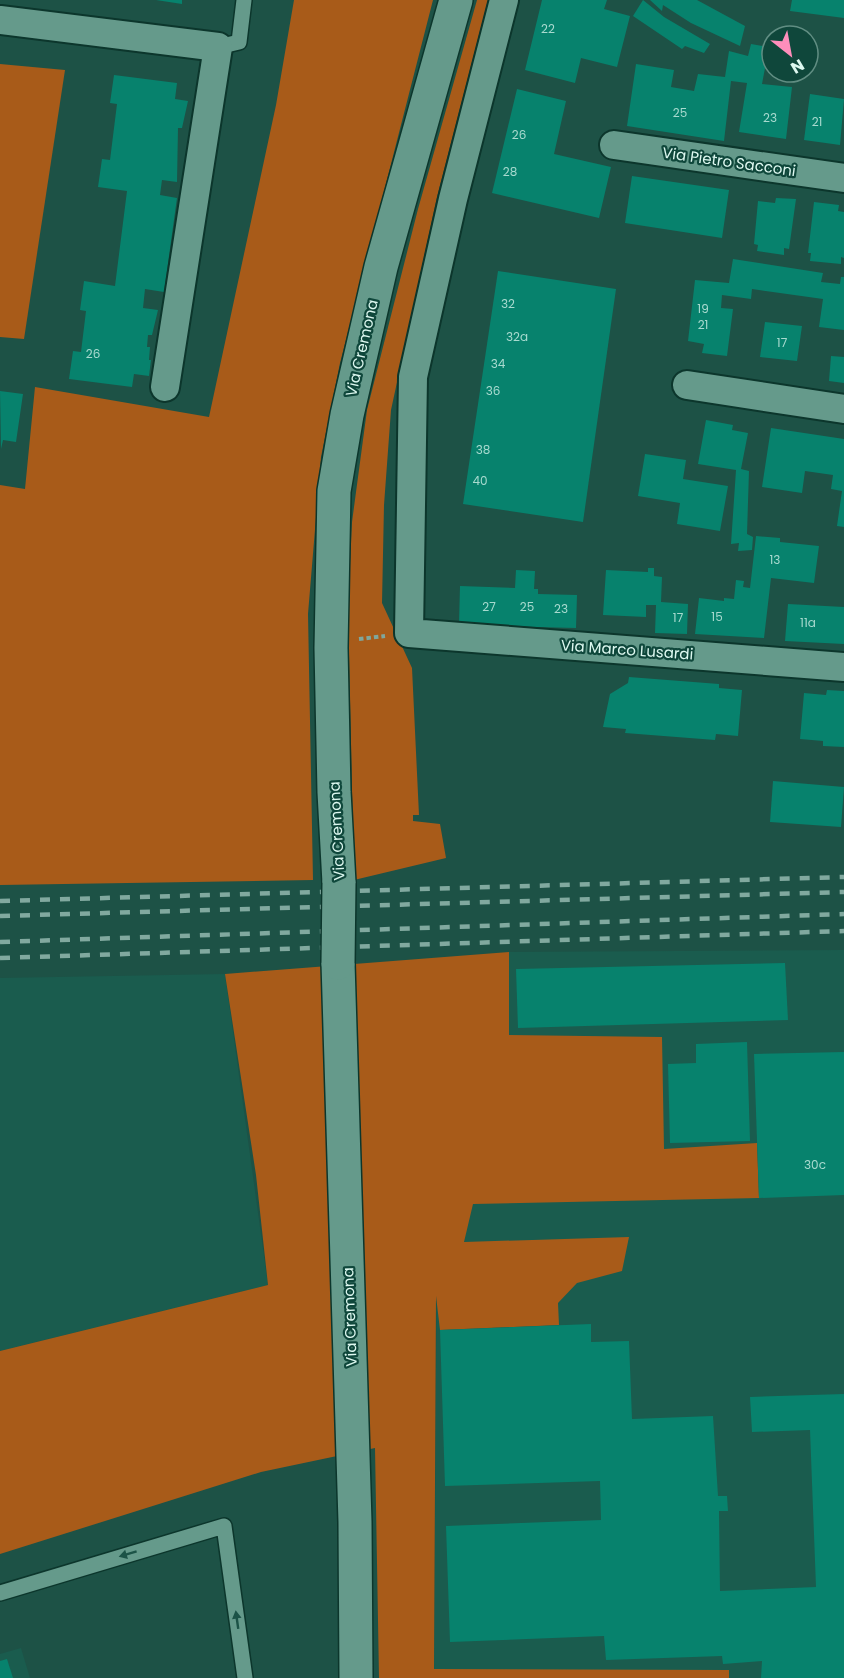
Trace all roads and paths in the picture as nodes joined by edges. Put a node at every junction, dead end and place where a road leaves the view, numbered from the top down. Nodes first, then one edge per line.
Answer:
1 (244, 0) edge
2 (456, 0) edge
3 (504, 0) edge
4 (0, 20) edge
5 (218, 47) junction
6 (614, 145) dead end
7 (844, 178) edge
8 (687, 385) dead end
9 (165, 387) dead end
10 (844, 409) edge
11 (409, 633) junction
12 (356, 639) dead end
13 (844, 667) edge
14 (0, 1593) edge
15 (245, 1678) edge
16 (356, 1678) edge

1 - 5 lane
2 - 16 main road, Via Cremona, bridge
3 - 11 street
4 - 5 street
5 - 9 street
6 - 7 street, Via Pietro Sacconi
8 - 10 street
11 - 12 path
11 - 13 street, Via Marco Lusardi
15 -> 14 lane

